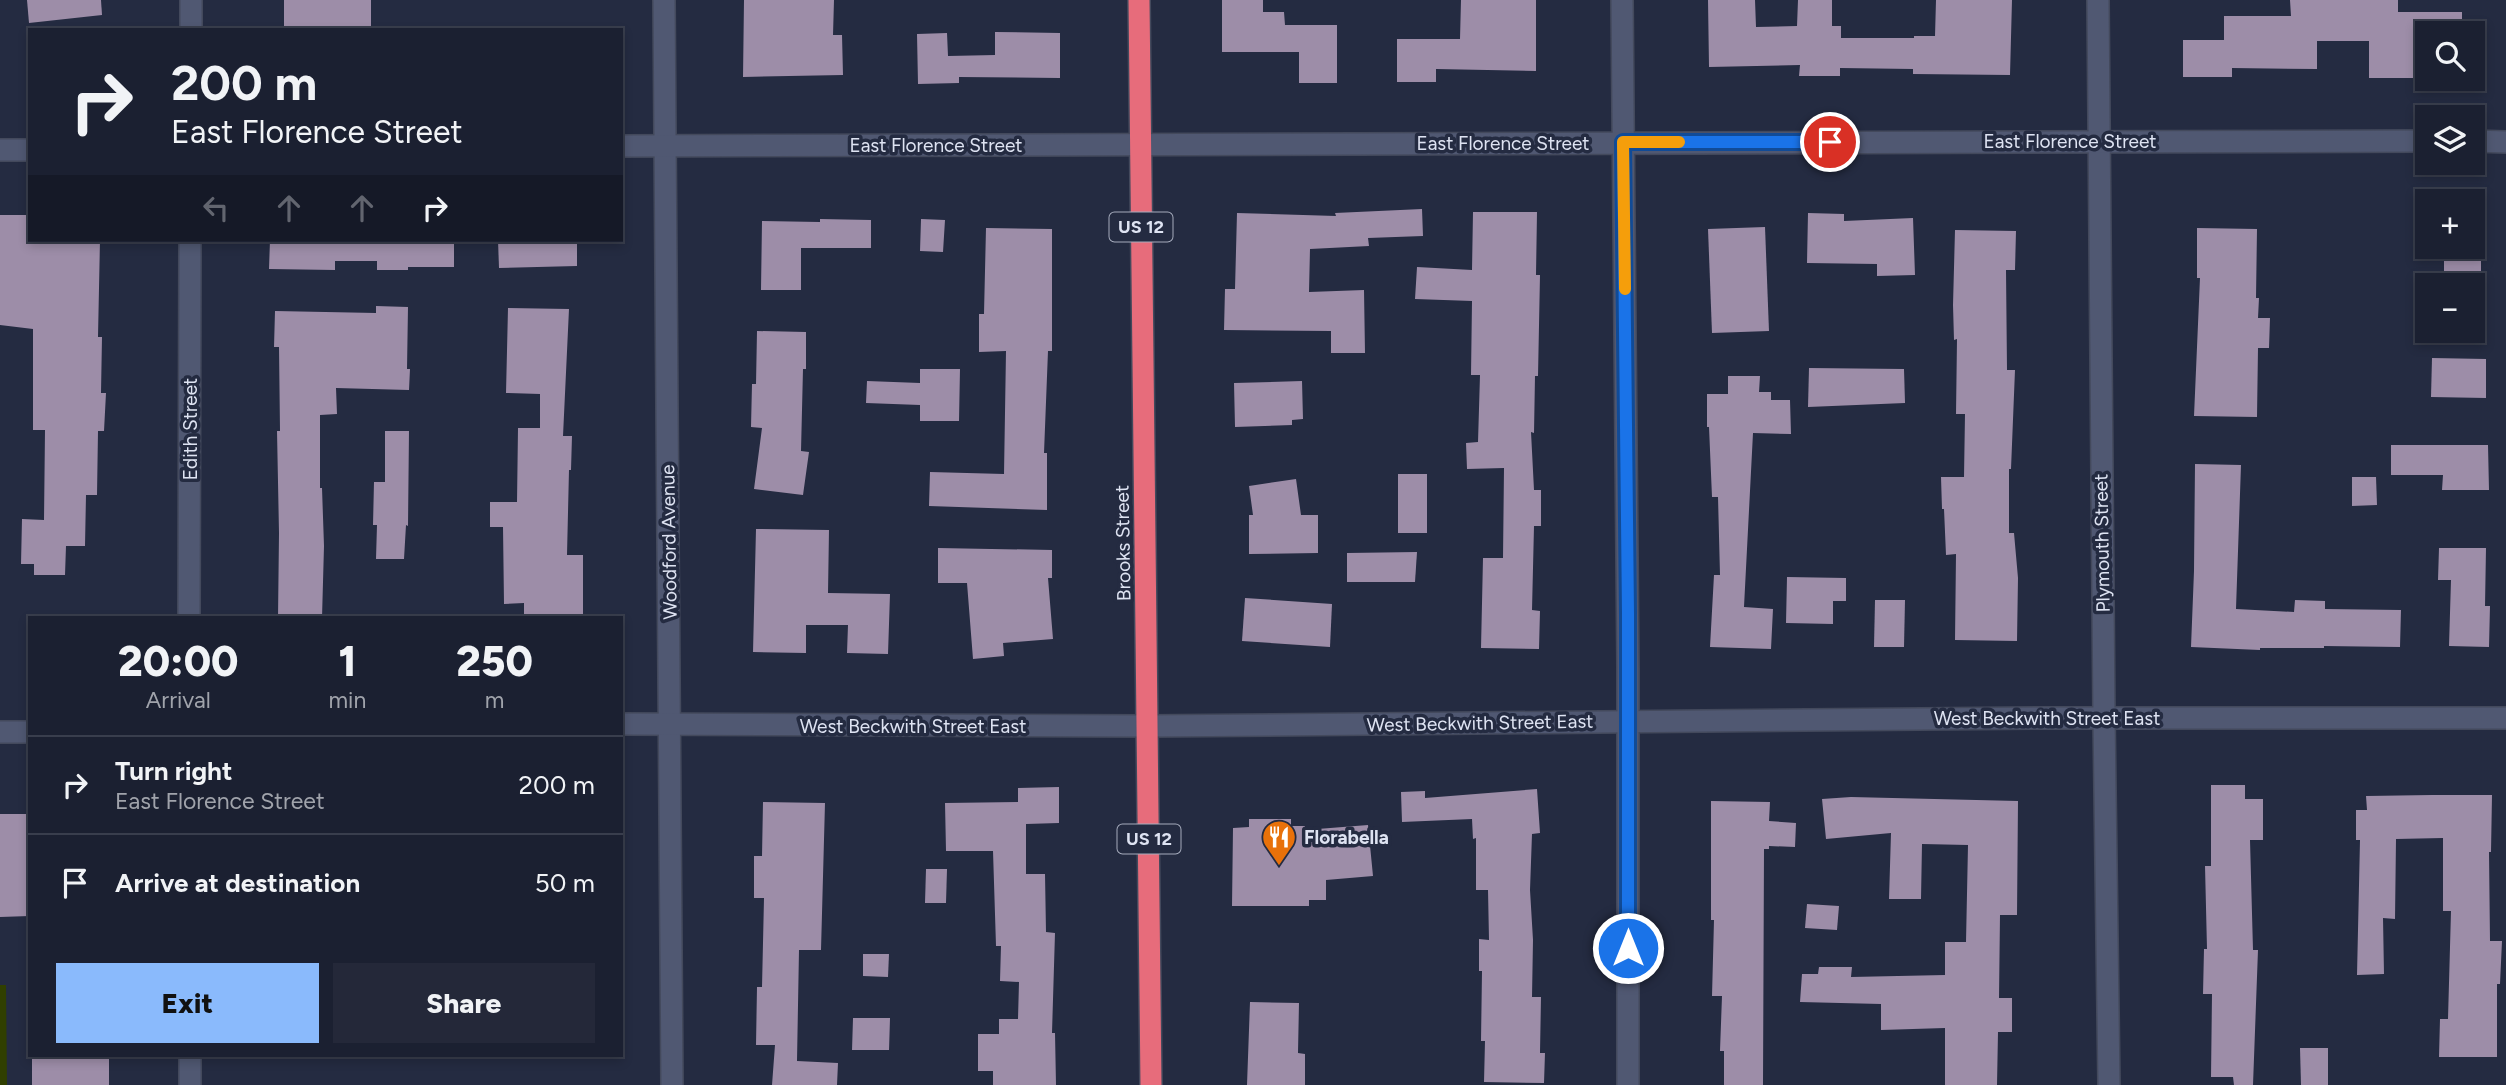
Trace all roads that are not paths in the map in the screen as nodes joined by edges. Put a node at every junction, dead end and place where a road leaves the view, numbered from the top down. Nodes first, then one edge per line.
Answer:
1 (191, 0) edge
2 (664, 0) edge
3 (1139, 0) edge
4 (1622, 0) edge
5 (2098, 0) edge
6 (191, 28) edge
7 (2098, 141) junction
8 (2415, 141) edge
9 (2485, 141) edge
10 (1623, 142) junction
11 (2506, 142) edge
12 (623, 146) edge
13 (665, 146) junction
14 (1140, 146) junction
15 (0, 150) edge
16 (28, 150) edge
17 (190, 242) edge
18 (189, 616) edge
19 (2104, 718) junction
20 (2506, 718) edge
21 (1629, 721) junction
22 (670, 723) junction
23 (623, 724) edge
24 (1148, 726) junction
25 (0, 732) edge
26 (28, 732) edge
27 (190, 1057) edge
28 (190, 1085) edge
29 (672, 1085) edge
30 (1151, 1085) edge
31 (1628, 1085) edge
32 (2109, 1085) edge

1 - 6 street
2 - 13 street, Woodford Avenue
3 - 14 highway, Brooks Street / US 12
4 - 10 street
5 - 7 street, Plymouth Street
7 - 8 street, East Florence Street
7 - 10 street, East Florence Street
7 - 19 street, Plymouth Street
9 - 11 street
10 - 14 street, East Florence Street
10 - 21 street
12 - 13 street, East Florence Street
13 - 14 street, East Florence Street
13 - 22 street, Woodford Avenue
14 - 24 highway, Brooks Street / US 12
15 - 16 street
17 - 18 street, Edith Street
19 - 20 street, West Beckwith Street East
19 - 21 street, West Beckwith Street East
19 - 32 street, Plymouth Street
21 - 24 street, West Beckwith Street East
21 - 31 street
22 - 23 street, West Beckwith Street East
22 - 24 street, West Beckwith Street East
22 - 29 street, Woodford Avenue
24 - 30 highway, Brooks Street / US 12
25 - 26 street
27 - 28 street

